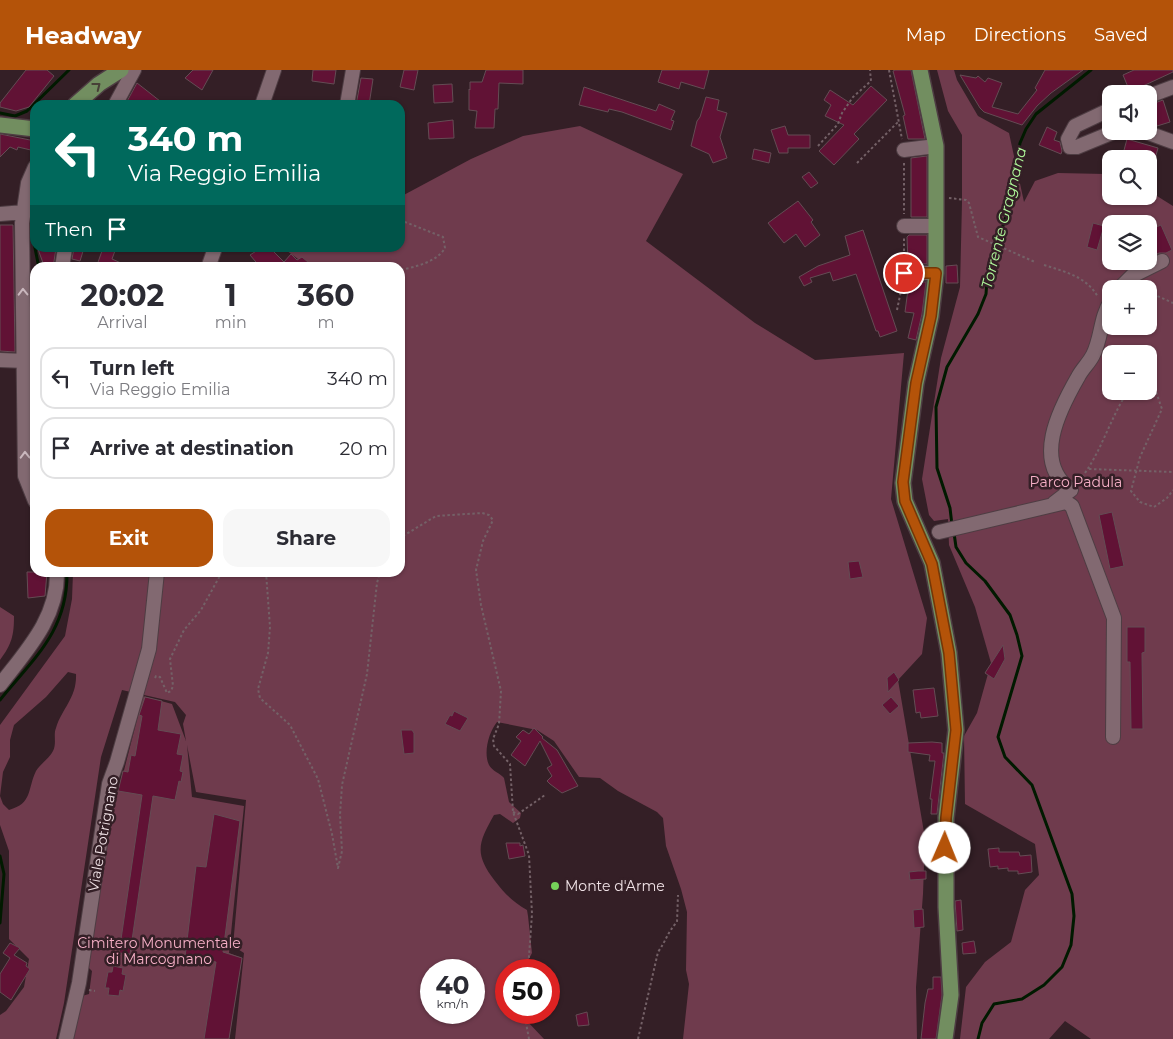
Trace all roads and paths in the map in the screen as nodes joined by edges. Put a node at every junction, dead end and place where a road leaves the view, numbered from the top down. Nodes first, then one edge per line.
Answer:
1 (121, 70) edge
2 (134, 70) edge
3 (274, 70) edge
4 (353, 70) edge
5 (870, 70) edge
6 (889, 70) edge
7 (920, 70) edge
8 (1173, 87) edge
9 (1157, 93) edge
10 (81, 100) edge
11 (118, 100) edge
12 (264, 100) edge
13 (347, 100) edge
14 (1102, 114) edge
15 (899, 121) junction
16 (0, 125) edge
17 (30, 128) edge
18 (1157, 136) edge
19 (1102, 137) edge
20 (1173, 142) edge
21 (818, 146) dead end
22 (936, 146) junction
23 (904, 150) junction
24 (857, 164) dead end
25 (30, 178) edge
26 (936, 199) junction
27 (24, 212) junction
28 (0, 214) edge
29 (405, 222) edge
30 (904, 226) junction
31 (935, 226) junction
32 (1162, 261) dead end
33 (1035, 262) dead end
34 (1044, 265) dead end
35 (405, 269) edge
36 (904, 273) junction
37 (936, 273) junction
38 (1128, 280) edge
39 (1157, 296) edge
40 (1102, 298) edge
41 (1173, 303) edge
42 (897, 310) dead end
43 (1102, 327) edge
44 (0, 360) edge
45 (24, 361) junction
46 (1157, 395) edge
47 (1122, 400) edge
48 (1089, 469) junction
49 (1136, 471) junction
50 (1173, 472) edge
51 (30, 489) edge
52 (1071, 490) junction
53 (1173, 490) edge
54 (1047, 507) junction
55 (939, 532) dead end
56 (405, 537) edge
57 (57, 577) edge
58 (156, 577) edge
59 (219, 577) edge
60 (266, 577) edge
61 (379, 577) edge
62 (0, 685) edge
63 (137, 694) junction
64 (1113, 736) dead end
65 (545, 795) dead end
66 (513, 812) junction
67 (678, 895) dead end
68 (529, 959) edge
69 (526, 1024) edge
70 (66, 1039) edge
71 (529, 1039) edge
72 (638, 1039) edge
73 (944, 1039) edge

10 -> 1 main road
2 - 11 street
3 - 12 street
4 - 13 street
5 - 21 path
6 - 15 path
7 - 22 main road
8 - 9 street
14 - 19 street
15 - 23 path
15 - 24 path
16 - 17 main road
18 - 20 street
22 - 23 street
22 - 26 main road
23 - 30 path
25 - 27 street
26 - 31 main road
26 - 33 path
27 - 28 street
45 -> 27 street
29 - 35 path
30 - 31 street
30 - 36 path
31 - 37 main road
32 - 38 street
34 - 40 path
36 - 37 street
36 - 42 path
37 - 73 main road
39 - 41 path
43 - 52 street
44 - 45 street
51 -> 45 street
46 - 49 path
47 - 48 path
48 - 49 path
48 - 52 path
49 - 50 path
49 - 53 path
52 - 54 street
54 - 55 street
54 - 64 street
56 - 66 path
57 - 62 street
58 - 63 street, Viale Potrignano
59 - 63 path
60 - 61 path
63 - 70 street, Viale Potrignano
65 - 66 path
66 - 68 path
67 - 72 path
69 - 71 path

